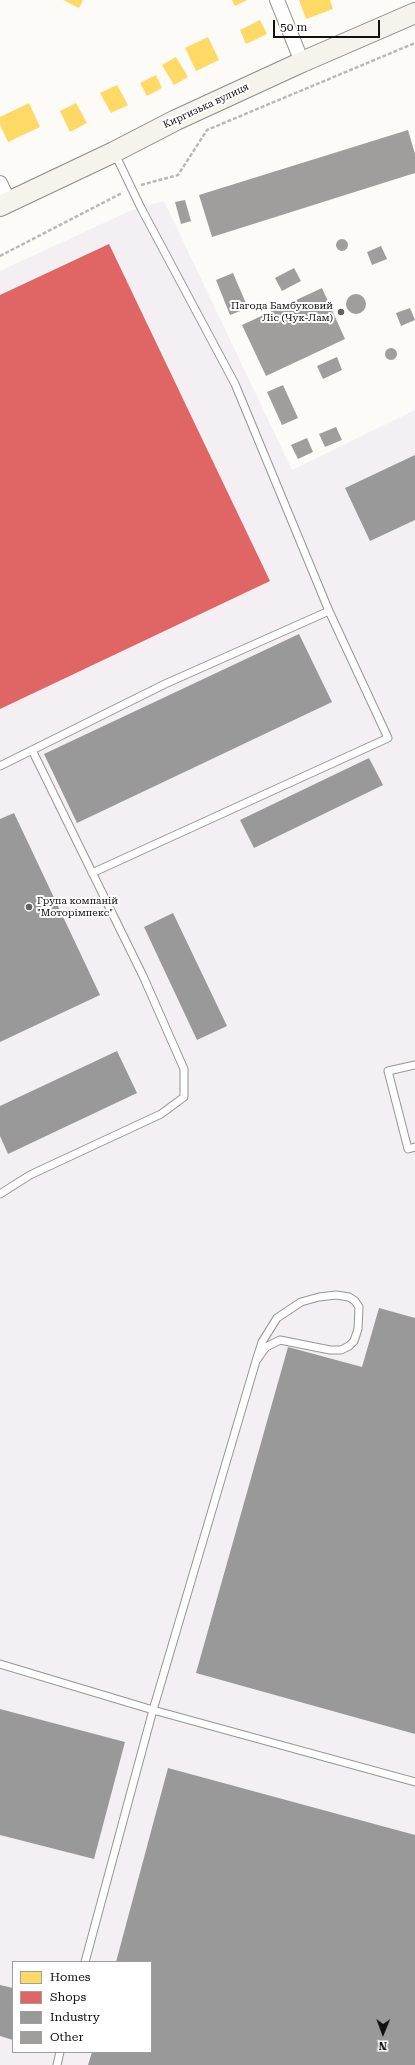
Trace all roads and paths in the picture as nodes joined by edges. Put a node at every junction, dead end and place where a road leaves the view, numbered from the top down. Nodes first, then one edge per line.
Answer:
1 (277, 0) edge
2 (415, 13) edge
3 (415, 43) edge
4 (302, 62) junction
5 (114, 152) junction
6 (0, 183) edge
7 (132, 188) junction
8 (5, 204) edge
9 (0, 256) edge
10 (329, 611) junction
11 (32, 750) junction
12 (0, 766) edge
13 (92, 873) junction
14 (415, 1065) edge
15 (415, 1147) edge
16 (0, 1194) edge
17 (256, 1361) junction
18 (0, 1664) edge
19 (153, 1710) junction
20 (415, 1782) edge
21 (85, 1961) edge
22 (60, 2053) edge
23 (57, 2065) edge

1 - 4 street
2 - 4 street, Киргизька вулиця
3 - 7 path
4 - 5 street, Киргизька вулиця
5 - 7 lane
5 - 8 street, Киргизька вулиця
6 - 8 street
7 - 9 path
7 - 10 lane
10 - 11 lane
10 - 13 lane
11 - 12 lane
11 - 13 lane
13 - 16 lane
14 - 15 lane
17 - 17 lane
17 - 19 lane
18 - 19 lane
19 - 20 lane
19 - 21 lane
22 - 23 lane

